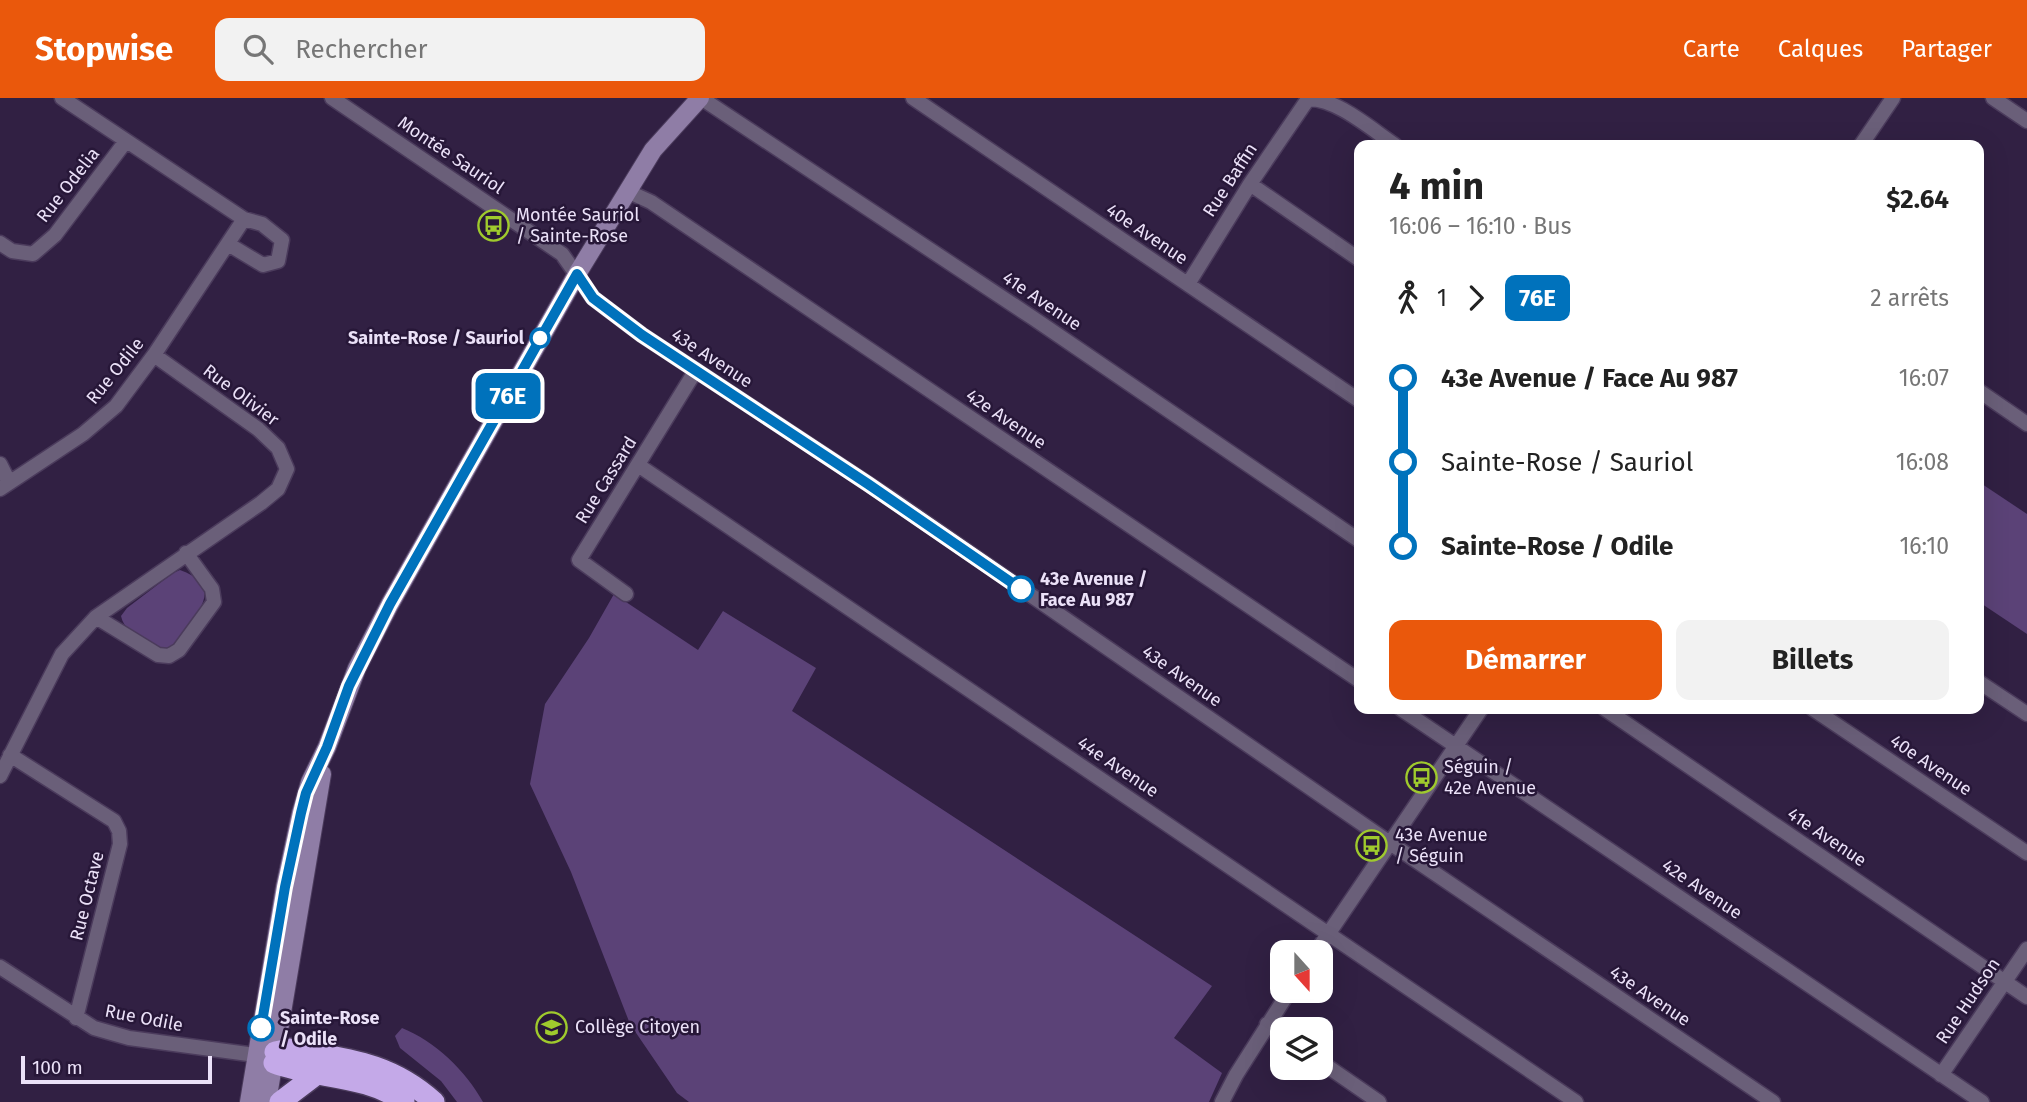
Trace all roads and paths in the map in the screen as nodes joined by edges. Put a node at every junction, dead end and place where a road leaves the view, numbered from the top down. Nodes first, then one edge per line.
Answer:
1 (62, 98) edge
2 (332, 98) edge
3 (701, 98) edge
4 (913, 98) edge
5 (1893, 98) edge
6 (1993, 98) edge
7 (1308, 99) edge
8 (2027, 121) edge
9 (1387, 140) edge
10 (1864, 140) edge
11 (127, 141) junction
12 (1250, 184) junction
13 (629, 191) junction
14 (244, 219) junction
15 (0, 243) edge
16 (228, 244) junction
17 (1354, 256) edge
18 (577, 274) junction
19 (1188, 284) junction
20 (154, 355) junction
21 (696, 370) junction
22 (1984, 394) edge
23 (1354, 397) edge
24 (2027, 424) edge
25 (0, 464) edge
26 (638, 464) junction
27 (5, 486) edge
28 (1354, 537) edge
29 (186, 553) junction
30 (626, 594) dead end
31 (96, 617) junction
32 (1354, 677) edge
33 (1984, 685) edge
34 (1408, 714) edge
35 (1478, 714) edge
36 (1612, 714) edge
37 (1820, 714) edge
38 (2027, 714) edge
39 (1456, 746) junction
40 (10, 755) junction
41 (0, 776) edge
42 (1390, 843) junction
43 (2027, 853) edge
44 (1329, 933) junction
45 (1324, 940) edge
46 (2027, 949) edge
47 (0, 967) edge
48 (2005, 982) junction
49 (2027, 997) edge
50 (1281, 1003) edge
51 (76, 1018) junction
52 (1267, 1024) junction
53 (1270, 1026) edge
54 (268, 1057) junction
55 (1333, 1070) edge
56 (317, 1074) junction
57 (1941, 1075) junction
58 (249, 1102) edge
59 (267, 1102) edge
60 (280, 1102) edge
61 (404, 1102) edge
62 (435, 1102) edge
63 (1222, 1102) edge
64 (1379, 1102) edge
65 (1576, 1102) edge
66 (1773, 1102) edge
67 (1982, 1102) edge

1 - 11 street
2 - 18 street, Montée Sauriol
3 - 13 street
3 - 28 street, 41e Avenue
4 - 19 street, 40e Avenue
5 - 10 street
6 - 8 street
7 - 9 street
7 - 12 street, Rue Baffin
11 - 14 street
11 - 15 street, Rue Odelia
12 - 17 street
12 - 19 street, Rue Baffin
13 - 18 street
13 - 32 street, 42e Avenue
14 - 16 street, Rue Odile
14 - 16 street
16 - 20 street, Rue Odile
18 - 21 street, 43e Avenue
18 - 54 street
19 - 23 street, 40e Avenue
20 - 27 street, Rue Odile
20 - 29 street, Rue Olivier
21 - 26 street, Rue Cassard
21 - 42 street, 43e Avenue
22 - 24 street
25 - 27 street
26 - 30 street, Rue Cassard
26 - 44 street, 44e Avenue
29 - 31 street, Rue Olivier
29 - 31 street
31 - 40 street, Rue Olivier
33 - 38 street
34 - 39 street, 42e Avenue
35 - 39 street
36 - 48 street, 41e Avenue
37 - 43 street, 40e Avenue
39 - 42 street
39 - 57 street, 42e Avenue
40 - 41 street, Rue Olivier
40 - 51 street, Rue Octave
42 - 44 street
42 - 66 street, 43e Avenue
44 - 45 street
44 - 65 street, 44e Avenue
46 - 48 street, Rue Hudson
47 - 51 street, Rue Odile
48 - 49 street, 41e Avenue
48 - 57 street, Rue Hudson
50 - 52 street
51 - 54 street, Rue Odile
52 - 53 street
52 - 63 street
54 - 56 highway
54 - 58 street
54 - 59 street
54 - 62 highway
55 - 64 street
56 - 60 highway
56 - 61 highway
57 - 67 street, 42e Avenue

